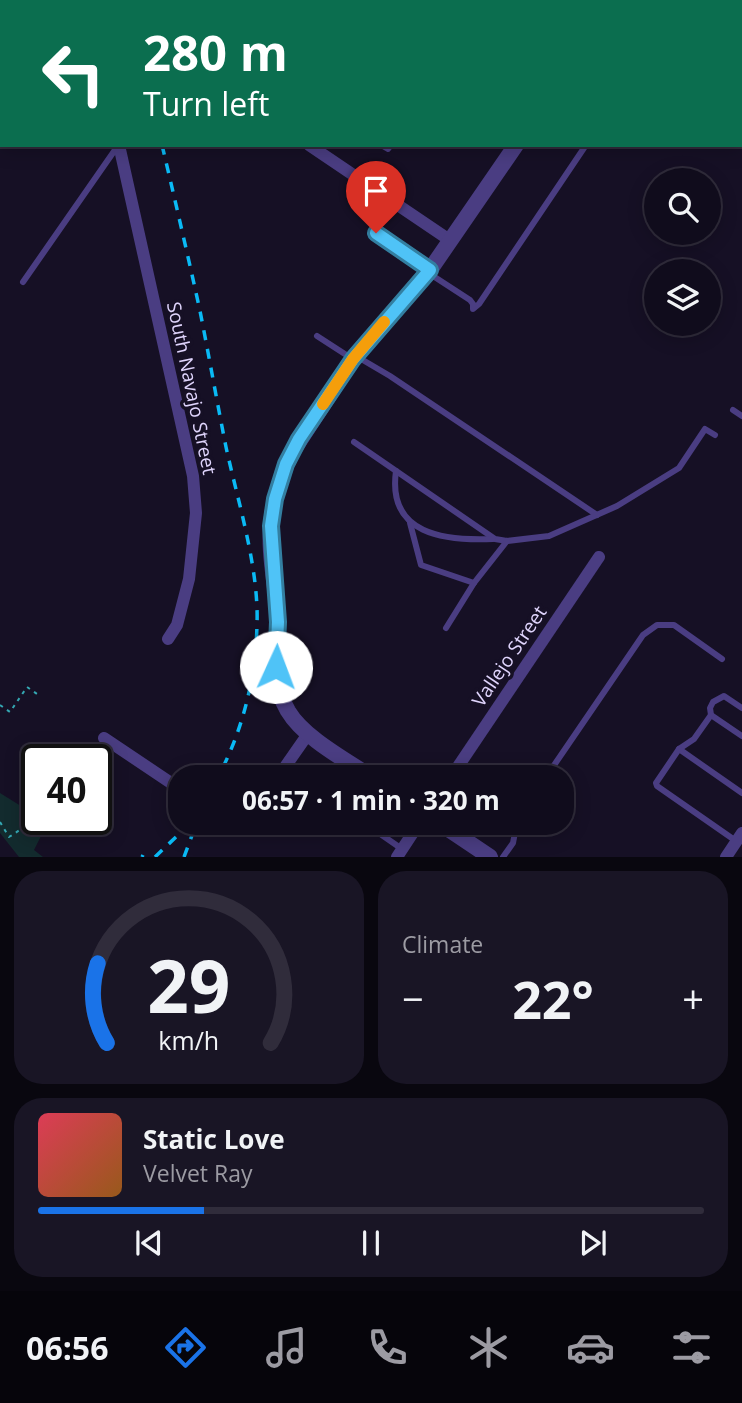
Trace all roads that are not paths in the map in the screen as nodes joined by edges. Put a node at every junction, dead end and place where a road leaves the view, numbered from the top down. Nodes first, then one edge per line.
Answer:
1 (118, 147) edge
2 (119, 147) edge
3 (312, 147) edge
4 (515, 147) edge
5 (585, 147) edge
6 (376, 233) dead end
7 (451, 241) junction
8 (429, 271) junction
9 (23, 282) dead end
10 (317, 336) dead end
11 (354, 358) junction
12 (733, 410) dead end
13 (742, 416) edge
14 (715, 435) dead end
15 (354, 442) dead end
16 (396, 471) junction
17 (597, 515) junction
18 (410, 523) junction
19 (495, 539) junction
20 (507, 541) junction
21 (599, 557) dead end
22 (474, 583) junction
23 (446, 628) dead end
24 (168, 639) dead end
25 (722, 659) dead end
26 (742, 708) edge
27 (712, 715) junction
28 (308, 734) junction
29 (742, 736) edge
30 (104, 738) dead end
31 (679, 749) junction
32 (286, 765) edge
33 (353, 765) edge
34 (459, 765) edge
35 (554, 765) edge
36 (168, 781) edge
37 (742, 793) edge
38 (381, 835) edge
39 (411, 835) edge
40 (457, 835) edge
41 (515, 835) edge
42 (739, 837) edge
43 (399, 853) edge
44 (490, 857) edge
45 (503, 857) edge
46 (726, 857) edge

1 - 9 lane
2 - 24 street, South Navajo Street
3 - 7 street
4 - 7 street
5 - 8 lane
6 - 8 lane
7 - 8 street
8 - 11 street
10 - 11 lane
11 - 17 lane
11 - 28 street
12 - 13 lane
14 - 17 lane
15 - 16 lane
16 - 18 lane
16 - 19 lane
17 - 20 lane
18 - 19 lane
18 - 22 lane
19 - 20 lane
20 - 22 lane
21 - 34 street, Vallejo Street
22 - 23 lane
25 - 35 lane
26 - 27 lane
27 - 29 lane
27 - 31 lane
28 - 32 street
28 - 33 street
30 - 36 street
31 - 37 lane
31 - 42 lane
38 - 43 lane
39 - 43 street
40 - 44 street
41 - 45 lane
42 - 46 street

